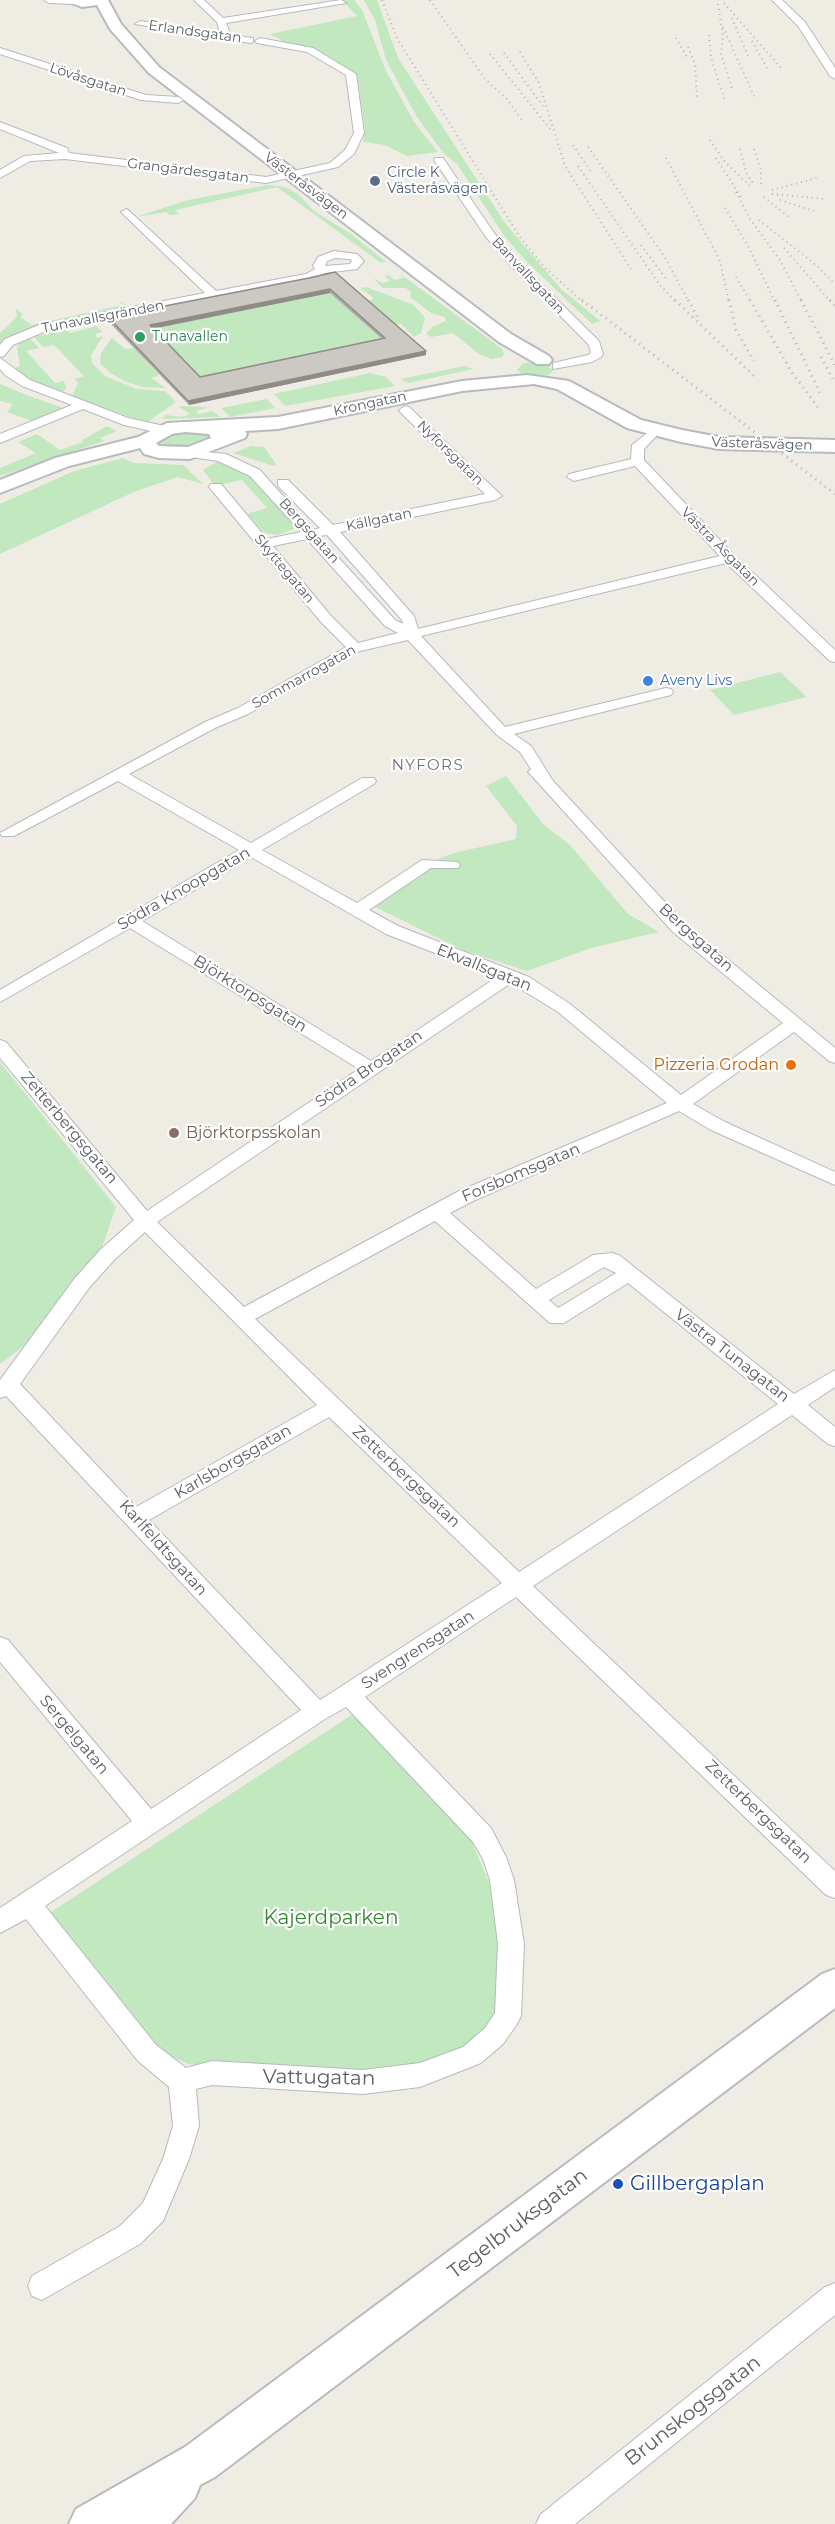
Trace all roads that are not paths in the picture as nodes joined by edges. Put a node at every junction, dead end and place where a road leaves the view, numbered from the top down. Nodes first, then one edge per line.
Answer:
1 (49, 0) edge
2 (100, 0) edge
3 (199, 0) edge
4 (777, 0) edge
5 (73, 1) edge
6 (341, 3) dead end
7 (221, 21) junction
8 (140, 24) dead end
9 (115, 26) junction
10 (226, 36) junction
11 (0, 51) edge
12 (835, 76) edge
13 (178, 100) dead end
14 (0, 125) edge
15 (65, 156) junction
16 (439, 160) dead end
17 (0, 175) edge
18 (293, 176) junction
19 (127, 212) dead end
20 (322, 270) dead end
21 (213, 295) junction
22 (505, 338) junction
23 (0, 353) edge
24 (0, 362) edge
25 (516, 364) junction
26 (545, 372) junction
27 (462, 386) junction
28 (83, 405) junction
29 (405, 410) dead end
30 (656, 430) junction
31 (215, 437) junction
32 (0, 439) edge
33 (154, 440) junction
34 (834, 446) edge
35 (190, 453) junction
36 (638, 461) junction
37 (574, 477) dead end
38 (0, 487) edge
39 (216, 487) dead end
40 (495, 496) joint
41 (0, 497) edge
42 (330, 530) junction
43 (312, 534) junction
44 (263, 544) junction
45 (729, 558) junction
46 (412, 635) junction
47 (355, 648) junction
48 (835, 658) edge
49 (666, 692) dead end
50 (502, 732) junction
51 (119, 775) junction
52 (368, 781) dead end
53 (8, 833) dead end
54 (251, 850) junction
55 (452, 865) dead end
56 (358, 910) junction
57 (130, 921) junction
58 (511, 975) junction
59 (0, 998) edge
60 (795, 1023) junction
61 (0, 1046) edge
62 (835, 1057) edge
63 (370, 1068) junction
64 (680, 1104) junction
65 (835, 1179) edge
66 (436, 1210) junction
67 (145, 1221) junction
68 (242, 1317) junction
69 (835, 1377) edge
70 (4, 1387) edge
71 (794, 1404) junction
72 (331, 1406) junction
73 (835, 1438) edge
74 (135, 1518) junction
75 (519, 1583) junction
76 (0, 1646) edge
77 (349, 1695) junction
78 (317, 1712) junction
79 (149, 1824) junction
80 (835, 1887) edge
81 (29, 1904) junction
82 (0, 1922) edge
83 (835, 1986) edge
84 (182, 2081) junction
85 (42, 2286) dead end
86 (835, 2297) edge
87 (200, 2462) junction
88 (91, 2524) edge
89 (142, 2524) edge
90 (551, 2524) edge

1 - 5 street
2 - 5 street
2 - 9 street, Västeråsvägen
3 - 7 street
4 - 12 street
5 - 9 street, Västeråsvägen
6 - 7 street
7 - 10 street
8 - 10 street, Erlandsgatan
9 - 18 street, Västeråsvägen
10 - 18 street, Erlandsgatan
11 - 13 street, Lövåsgatan
14 - 15 street
15 - 17 street, Grangärdesgatan
15 - 18 street, Grangärdesgatan
16 - 26 street, Banvallsgatan
18 - 22 street, Västeråsvägen
19 - 21 street
20 - 21 street, Tunavallsgränden
21 - 23 street, Tunavallsgränden
22 - 25 street, Västeråsvägen
22 - 26 street, Västeråsvägen
24 - 28 street
25 - 26 street, Krongatan
25 - 26 street, Västeråsvägen
25 - 27 street, Krongatan
26 - 27 street, Krongatan
26 - 30 street, Västeråsvägen
27 - 31 street, Krongatan
28 - 32 street
28 - 33 street
29 - 40 street, Nyforsgatan
30 - 34 street, Västeråsvägen
30 - 36 street
31 - 33 street
31 - 35 street
31 - 42 street, Bergsgatan
33 - 35 street
33 - 38 street
33 - 41 street
35 - 43 street, Bergsgatan
36 - 37 street
36 - 45 street, Västra Åsgatan
39 - 44 street, Skyttegatan
40 - 42 street, Källgatan
42 - 43 street, Källgatan
42 - 46 street, Bergsgatan
43 - 44 street, Källgatan
43 - 46 street, Bergsgatan
44 - 47 street, Skyttegatan
45 - 46 street, Sommarrogatan
45 - 48 street, Västra Åsgatan
46 - 47 street, Sommarrogatan
46 - 50 street, Bergsgatan
47 - 51 street, Sommarrogatan
49 - 50 street
50 - 60 street, Bergsgatan
51 - 53 street, Sommarrogatan
51 - 54 street, Ekvallsgatan
52 - 54 street, Södra Knoopgatan
54 - 56 street, Ekvallsgatan
54 - 57 street, Södra Knoopgatan
55 - 56 street
56 - 58 street, Ekvallsgatan
57 - 59 street, Södra Knoopgatan
57 - 63 street, Björktorpsgatan
58 - 63 street, Södra Brogatan
58 - 64 street, Ekvallsgatan
60 - 62 street, Bergsgatan
60 - 64 street, Forsbomsgatan
61 - 67 street, Zetterbergsgatan
63 - 67 street, Södra Brogatan
64 - 65 street, Ekvallsgatan
64 - 66 street, Forsbomsgatan
66 - 68 street, Forsbomsgatan
66 - 71 street, Västra Tunagatan
67 - 68 street, Zetterbergsgatan
67 - 70 street, Södra Brogatan
68 - 72 street, Zetterbergsgatan
69 - 71 street, Svengrensgatan
70 - 74 street, Karlfeldtsgatan
71 - 73 street, Västra Tunagatan
71 - 75 street, Svengrensgatan
72 - 74 street, Karlsborgsgatan
72 - 75 street, Zetterbergsgatan
74 - 78 street, Karlfeldtsgatan
75 - 77 street, Svengrensgatan
75 - 80 street, Zetterbergsgatan
76 - 79 street, Sergelgatan
77 - 78 street, Svengrensgatan
77 - 84 street, Vattugatan
78 - 79 street, Svengrensgatan
79 - 81 street, Svengrensgatan
81 - 82 street, Svengrensgatan
81 - 84 street
83 - 87 street, Tegelbruksgatan
84 - 85 street
86 - 90 street, Brunskogsgatan
87 - 88 street, Tegelbruksgatan
87 - 89 street, Tegelbruksgatan

